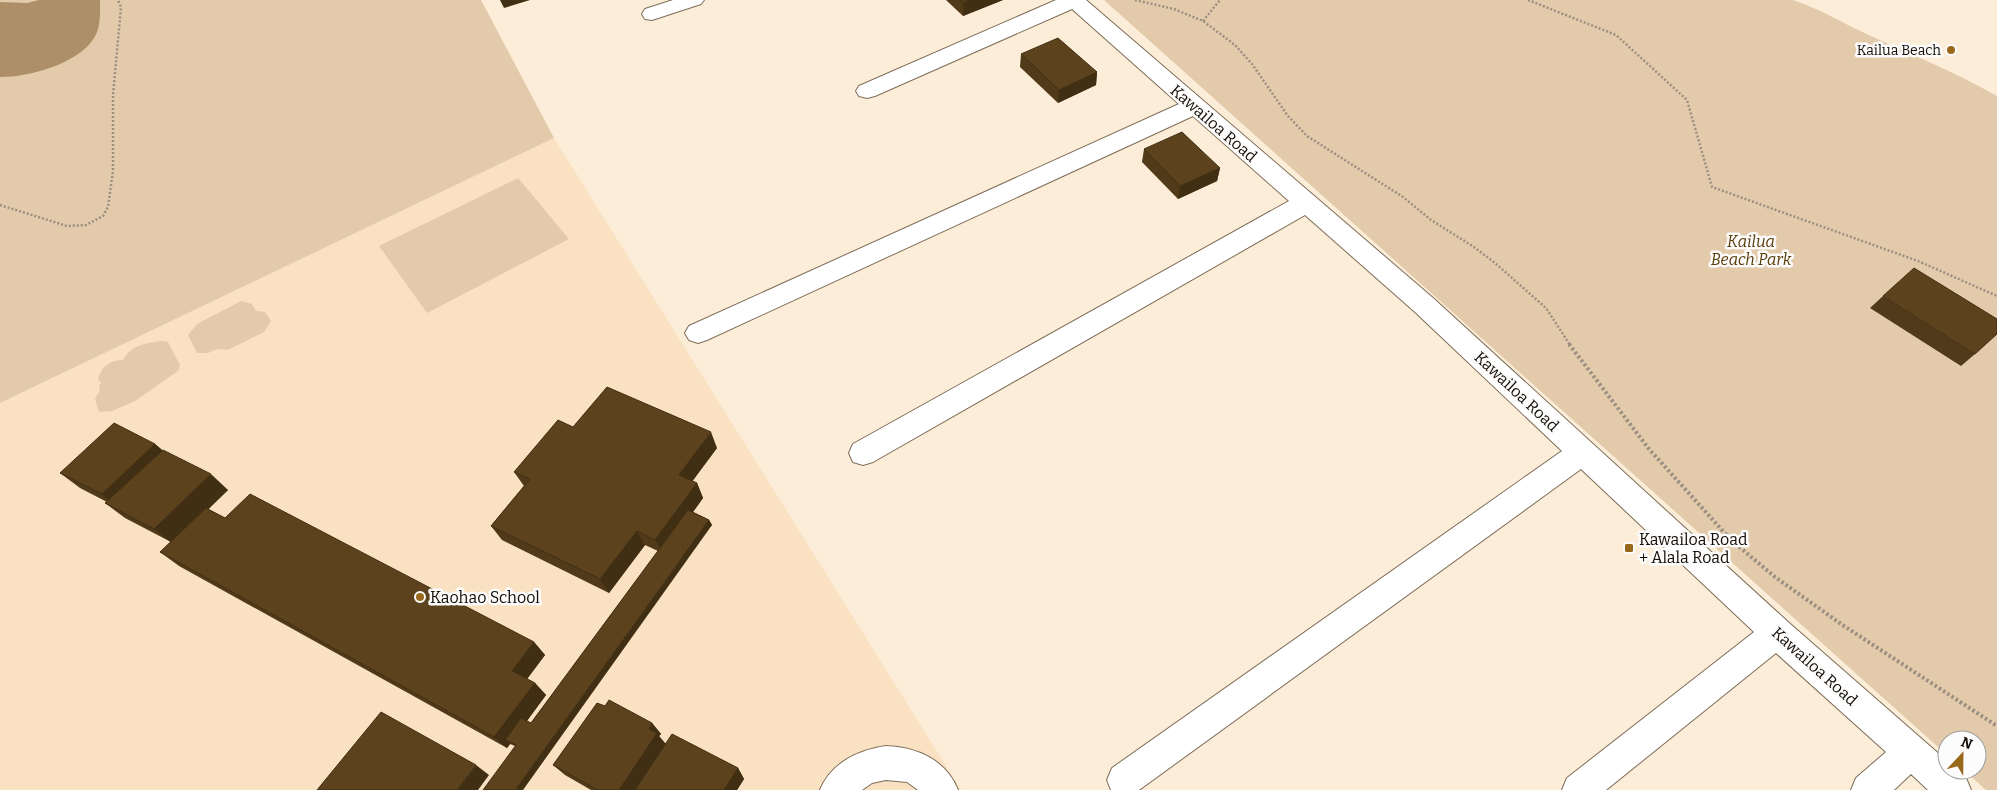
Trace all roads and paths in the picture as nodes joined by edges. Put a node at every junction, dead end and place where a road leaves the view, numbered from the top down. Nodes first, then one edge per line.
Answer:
1 (118, 0) edge
2 (694, 0) edge
3 (1074, 0) edge
4 (1135, 0) edge
5 (1220, 0) edge
6 (1528, 0) edge
7 (652, 14) dead end
8 (1203, 22) junction
9 (867, 91) dead end
10 (1195, 106) junction
11 (1306, 203) junction
12 (0, 205) edge
13 (1997, 296) edge
14 (698, 333) dead end
15 (1583, 452) junction
16 (863, 454) dead end
17 (1777, 632) junction
18 (1997, 726) edge
19 (1911, 752) junction
20 (1124, 780) dead end
21 (838, 790) edge
22 (941, 790) edge
23 (1579, 790) edge
24 (1868, 790) edge
25 (1954, 790) edge

1 - 12 path
2 - 7 street
3 - 9 street
3 - 10 street, Kawailoa Road
4 - 8 path
5 - 8 path
6 - 13 path
8 - 18 path
10 - 11 street, Kawailoa Road
10 - 14 street
11 - 15 street, Kawailoa Road
11 - 16 street
15 - 17 street, Kawailoa Road
15 - 20 street
17 - 19 street, Kawailoa Road
17 - 23 street
19 - 24 street
19 - 25 street, Kawailoa Road
21 - 22 street

